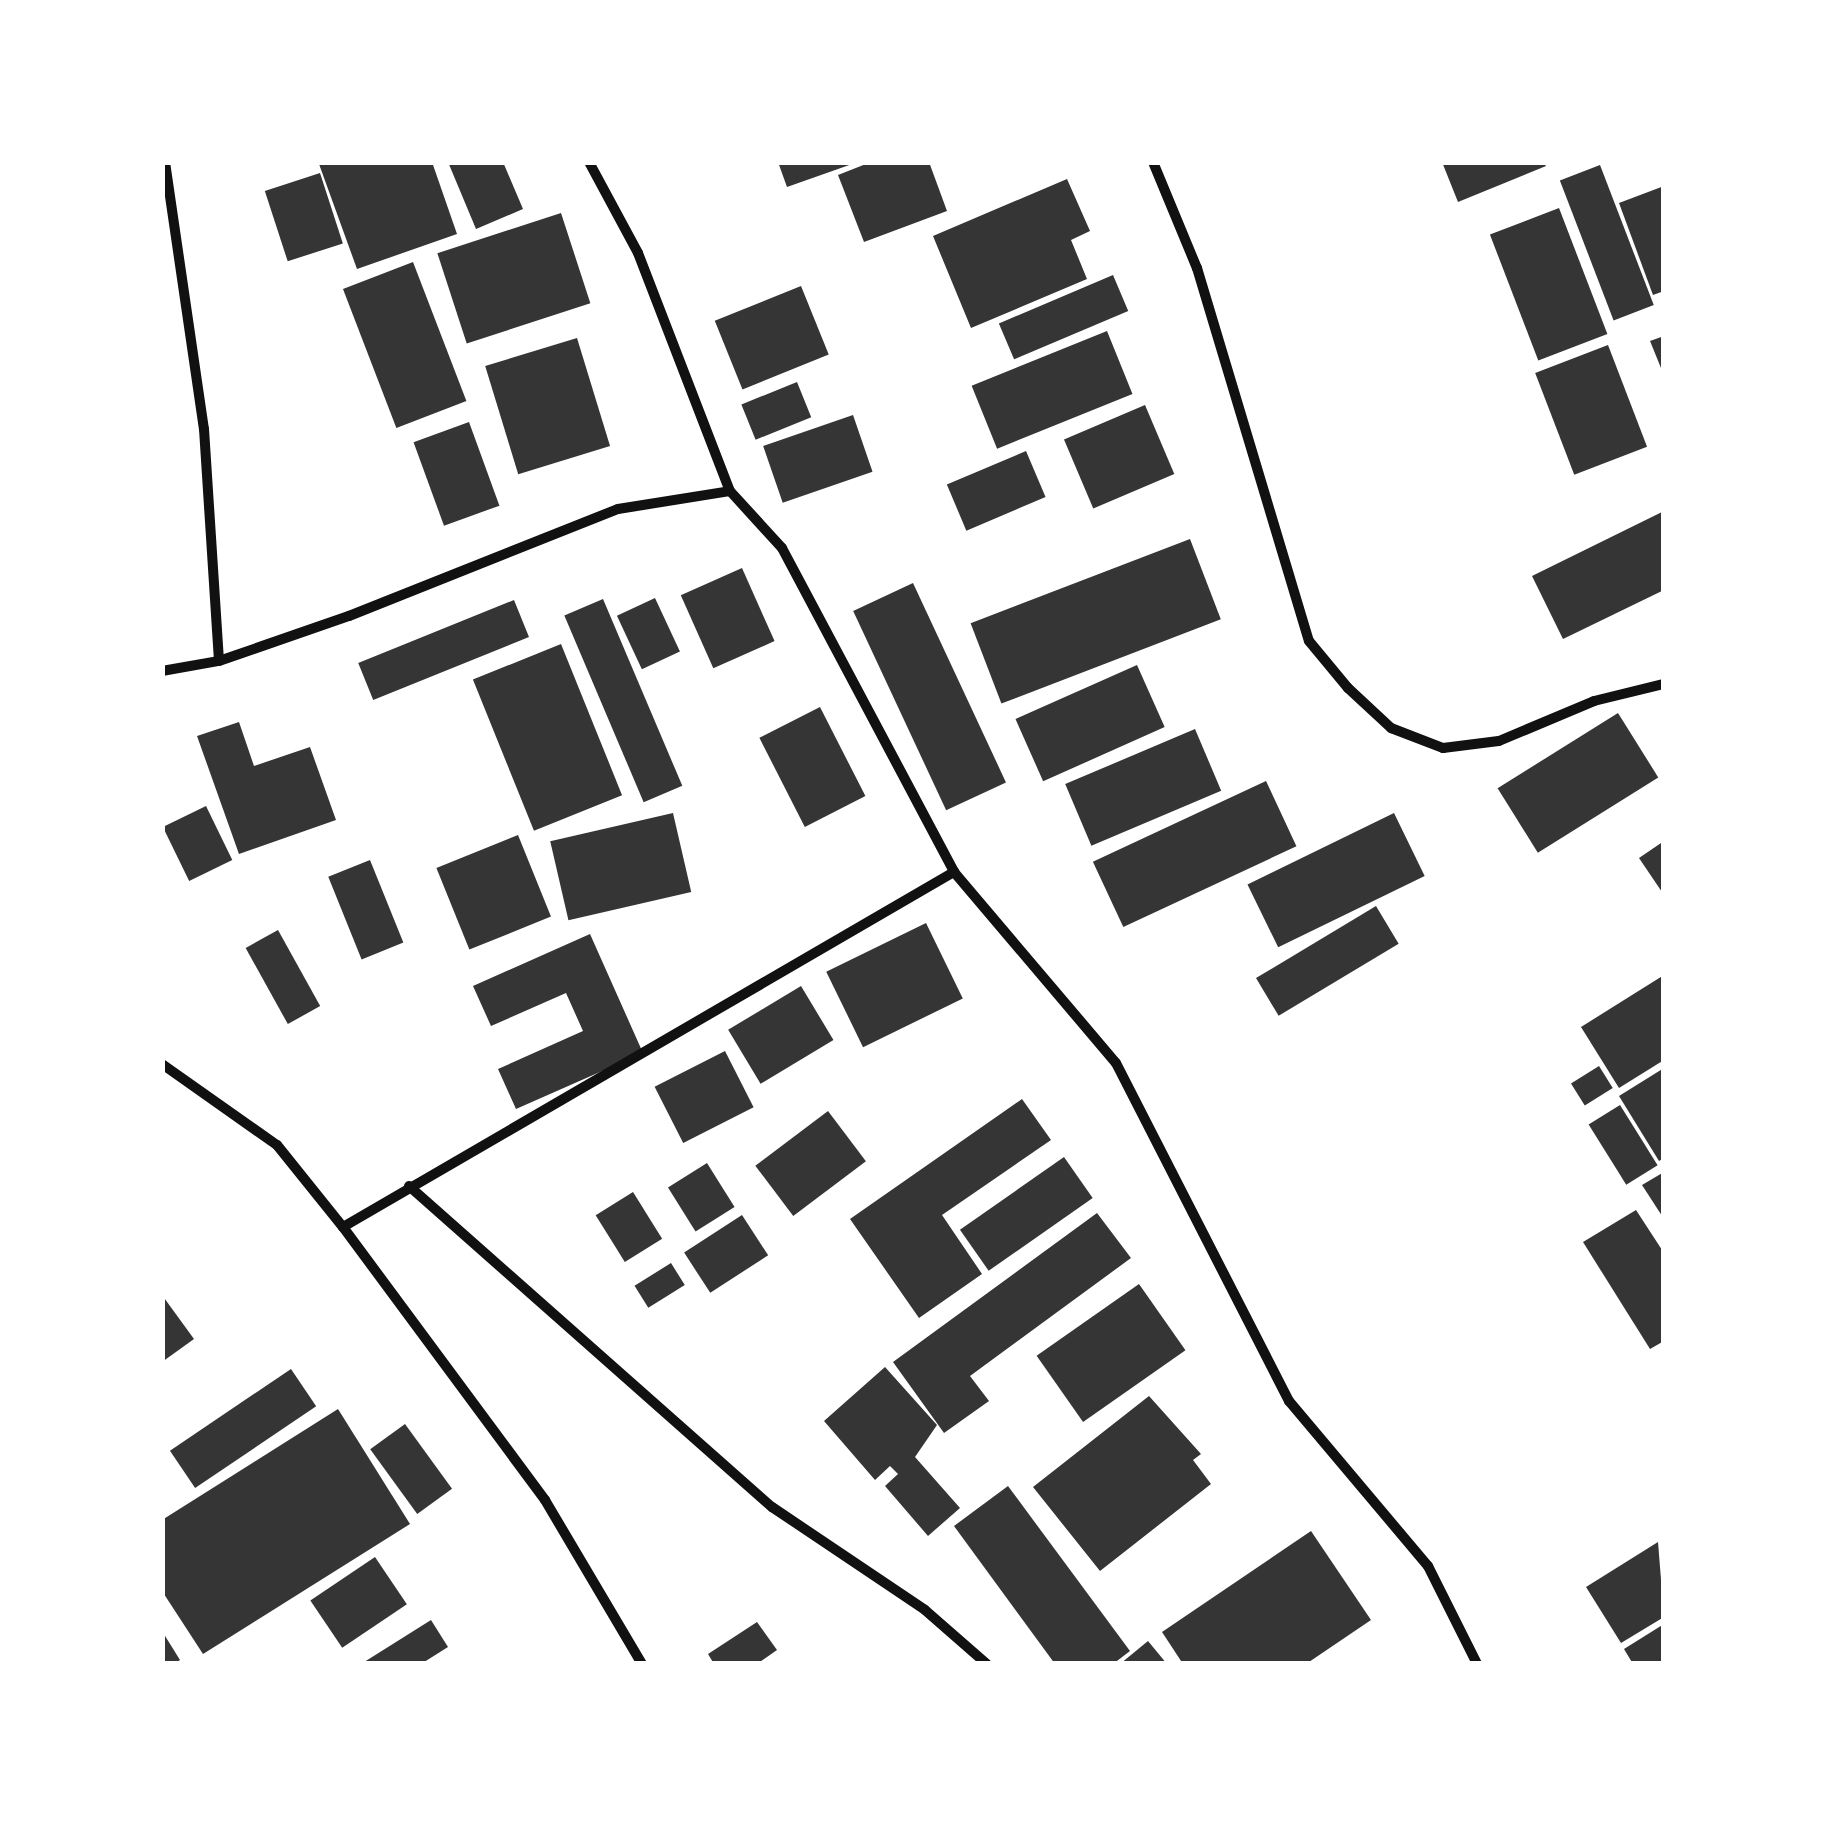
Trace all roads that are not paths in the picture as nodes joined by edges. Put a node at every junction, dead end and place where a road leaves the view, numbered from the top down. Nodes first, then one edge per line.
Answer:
1 (166, 162) edge
2 (588, 162) edge
3 (1153, 162) edge
4 (730, 491) junction
5 (219, 661) junction
6 (162, 670) edge
7 (1664, 684) edge
8 (954, 872) junction
9 (162, 1064) edge
10 (409, 1186) junction
11 (343, 1227) junction
12 (642, 1664) edge
13 (987, 1664) edge
14 (1477, 1664) edge

1 - 5 street
2 - 4 street
3 - 7 street
4 - 5 street
4 - 8 street
5 - 6 street
8 - 10 street
8 - 14 street
9 - 11 street
10 - 11 street
10 - 13 street
11 - 12 street

